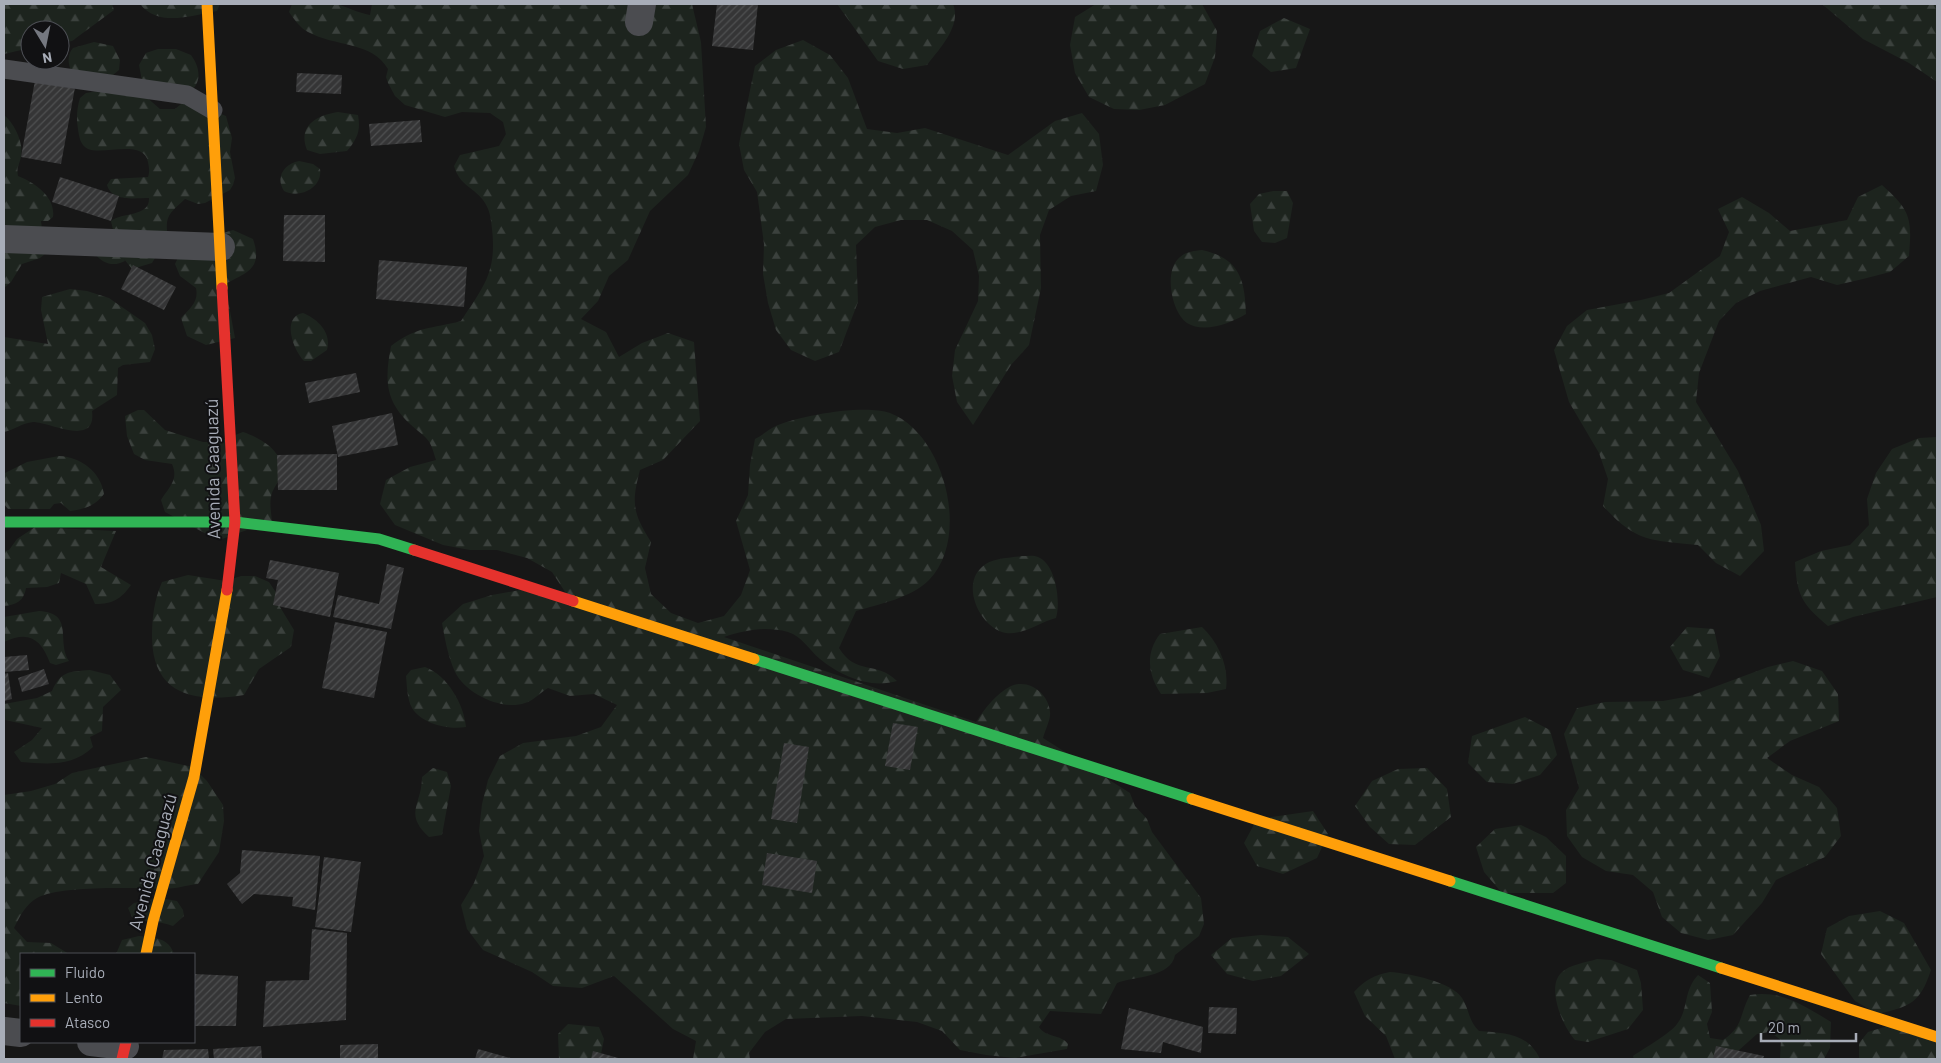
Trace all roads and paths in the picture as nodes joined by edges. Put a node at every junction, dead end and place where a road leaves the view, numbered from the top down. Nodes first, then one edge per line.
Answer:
1 (207, 4) edge
2 (4, 69) edge
3 (212, 110) junction
4 (4, 239) edge
5 (221, 247) junction
6 (4, 522) edge
7 (236, 522) junction
8 (146, 953) edge
9 (4, 1031) edge
10 (20, 1033) edge
11 (1937, 1037) edge
12 (97, 1043) edge
13 (124, 1049) edge

1 - 3 street, Avenida Caaguazú
2 - 3 lane
3 - 5 street, Avenida Caaguazú
4 - 5 street
5 - 7 street, Avenida Caaguazú
6 - 7 street
7 - 8 street, Avenida Caaguazú
7 - 11 street
9 - 10 street
12 - 13 street

